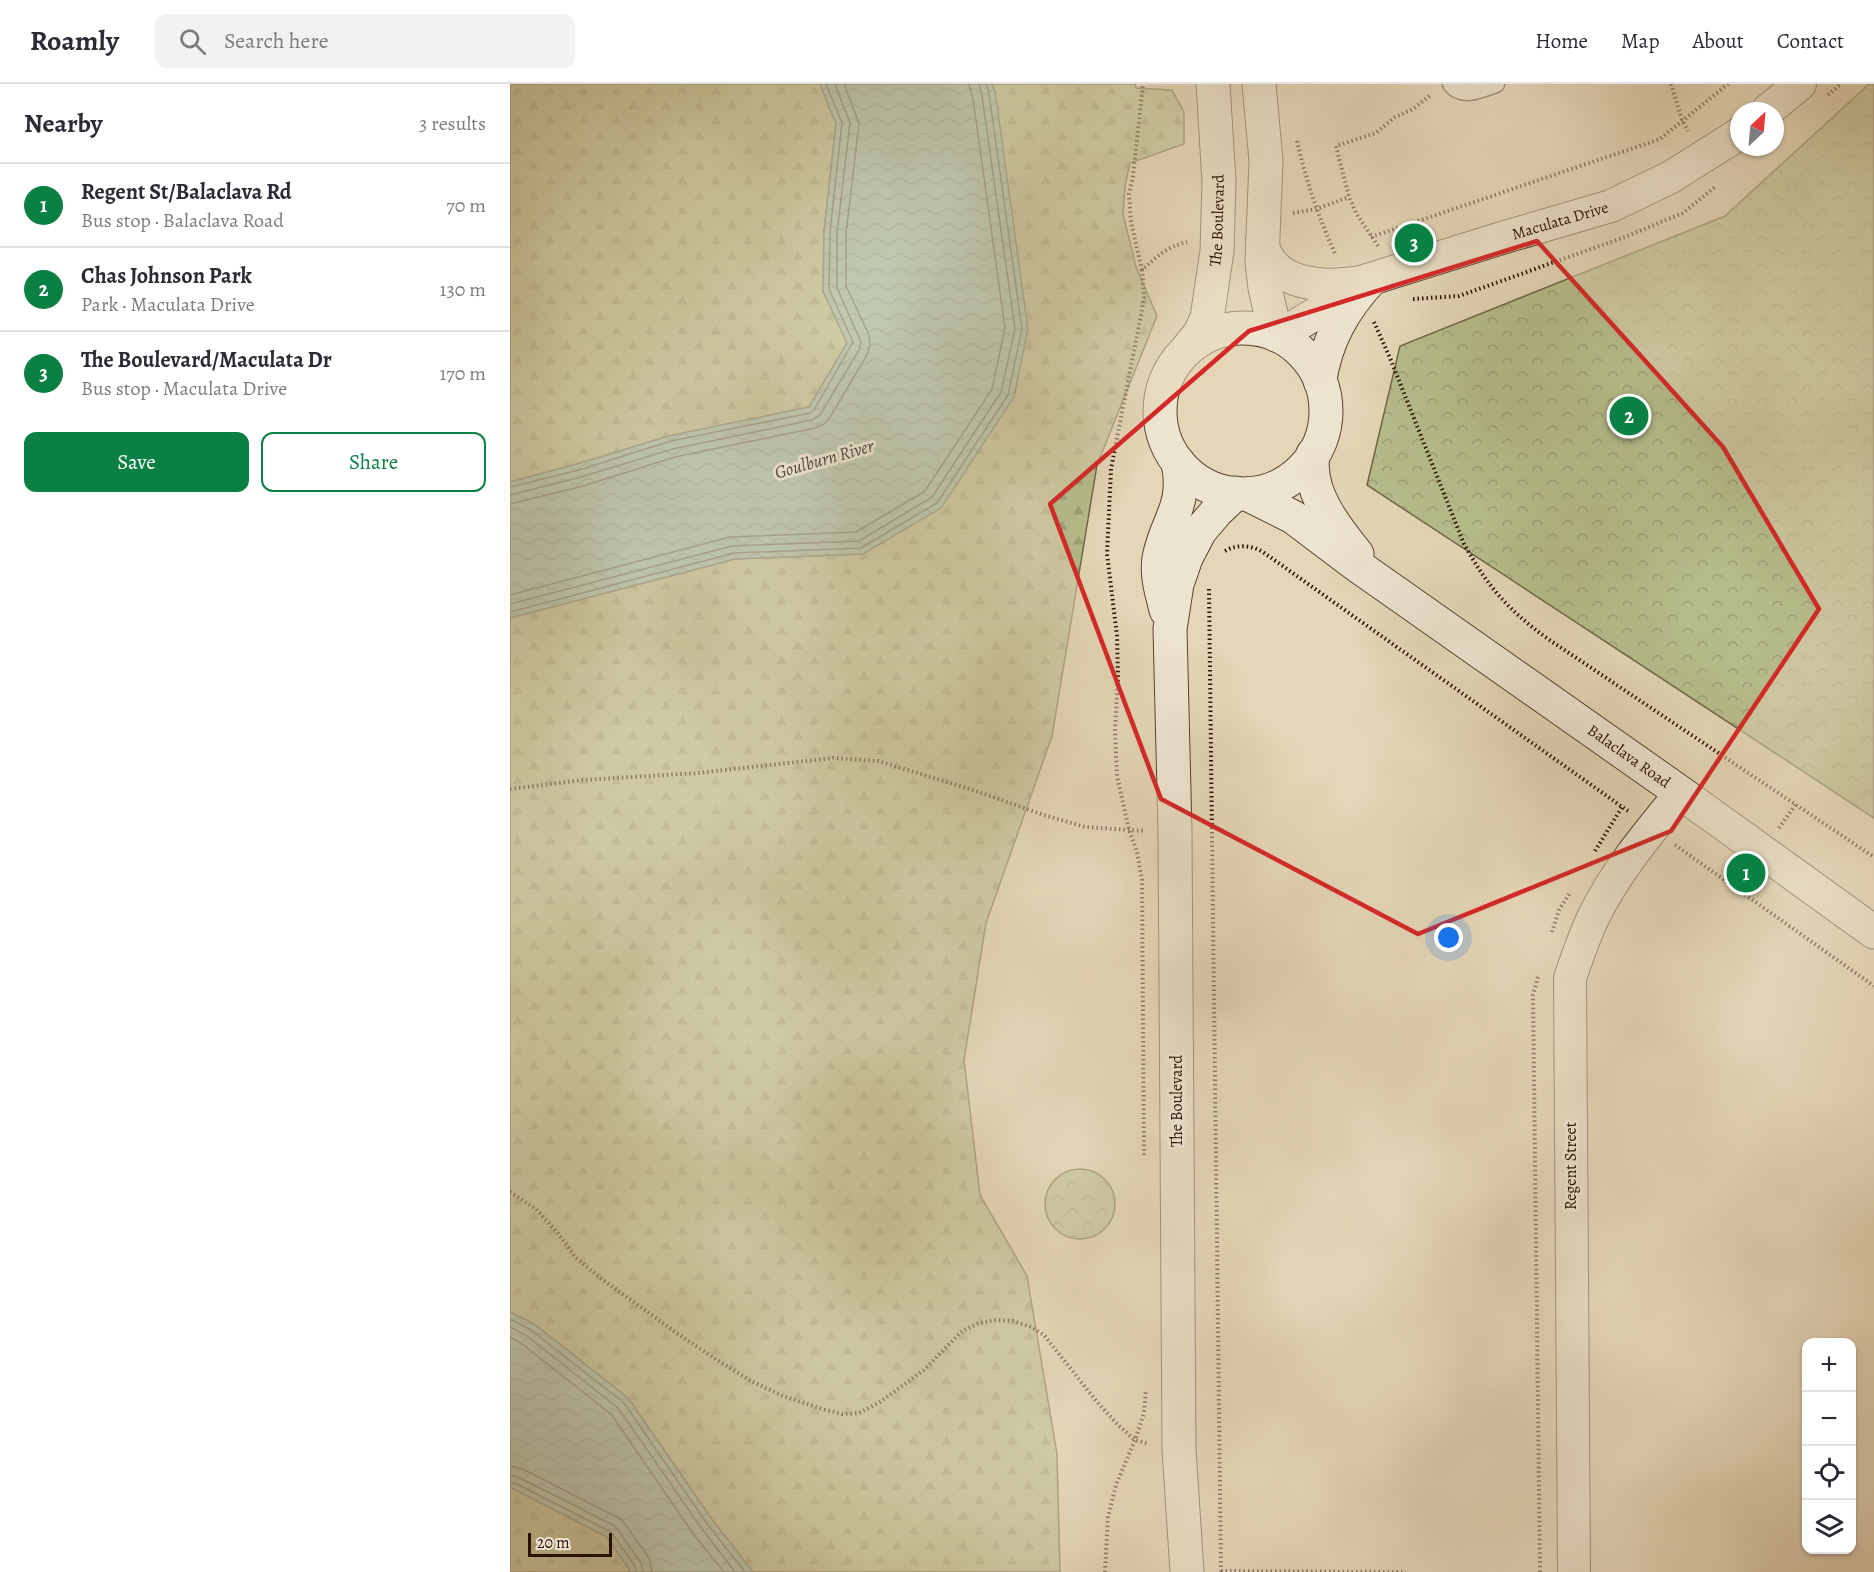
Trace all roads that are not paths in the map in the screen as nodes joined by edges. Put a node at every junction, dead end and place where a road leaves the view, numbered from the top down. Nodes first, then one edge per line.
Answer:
1 (1213, 84) edge
2 (1259, 84) edge
3 (1496, 84) edge
4 (1800, 84) edge
5 (1443, 87) edge
6 (1778, 102) edge
7 (1730, 140) edge
8 (1262, 241) junction
9 (1368, 282) junction
10 (1277, 336) junction
11 (1185, 351) junction
12 (1320, 382) junction
13 (1313, 454) junction
14 (1178, 462) junction
15 (1241, 493) junction
16 (1383, 583) junction
17 (1170, 629) junction
18 (1681, 793) junction
19 (1874, 932) edge
20 (1187, 1572) edge
21 (1574, 1572) edge

1 - 11 street, The Boulevard
2 - 8 street
3 - 5 lane
4 - 6 street
7 - 9 street, Maculata Drive
8 - 9 street, Maculata Drive
8 - 10 street
9 - 10 street, Maculata Drive
9 - 12 street
10 - 11 street
10 - 12 street
11 - 14 street
12 - 13 street
13 - 15 street
13 - 16 street, Balaclava Road
14 - 15 street
14 - 17 street, The Boulevard
15 - 16 street, Balaclava Road
15 - 17 street, The Boulevard
16 - 18 street, Balaclava Road
17 - 20 street, The Boulevard
18 - 19 street, Balaclava Road
18 - 21 street, Regent Street

